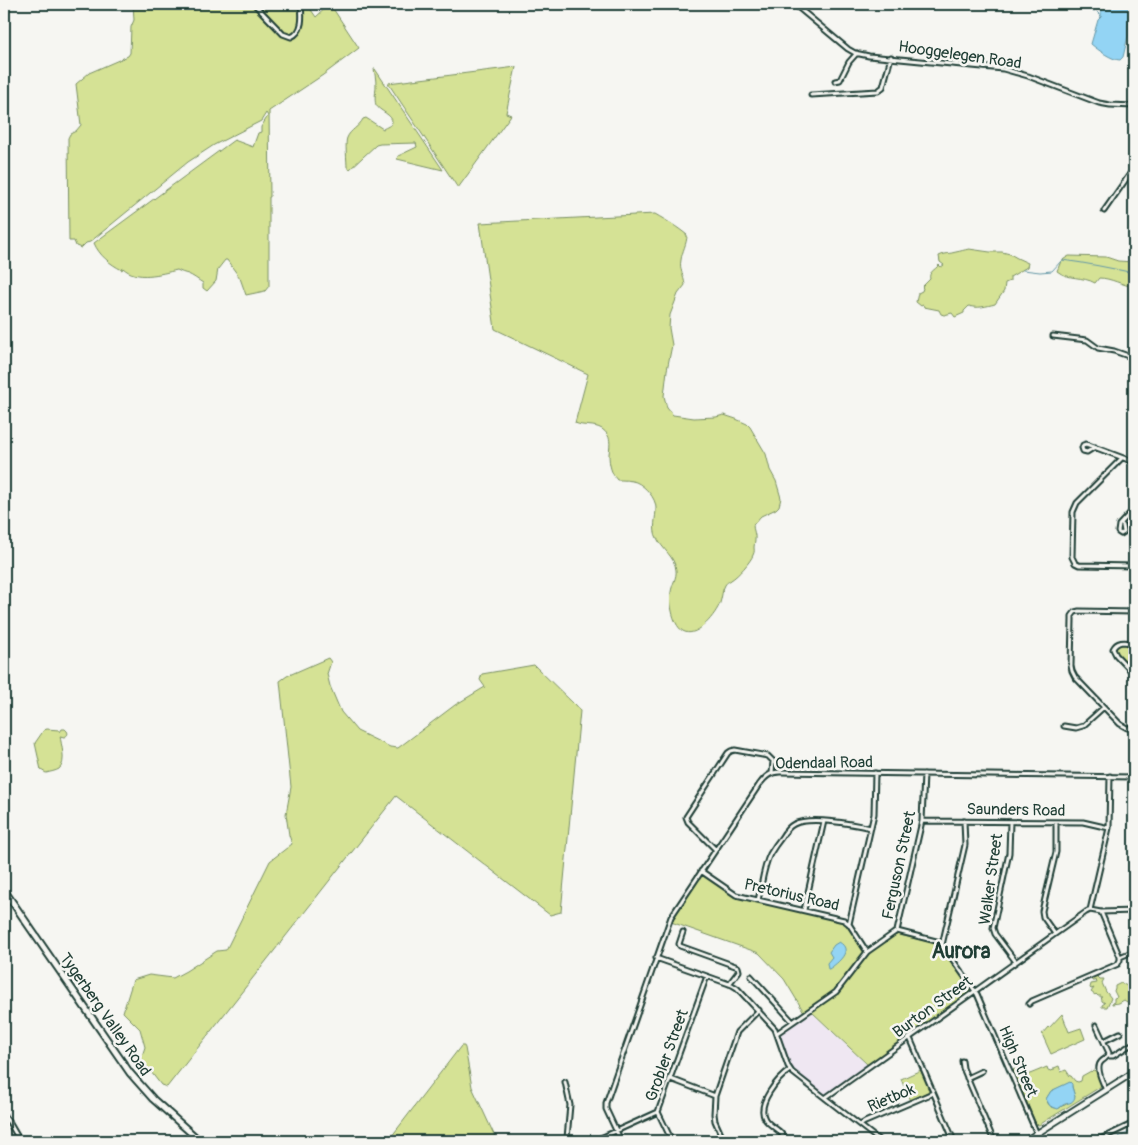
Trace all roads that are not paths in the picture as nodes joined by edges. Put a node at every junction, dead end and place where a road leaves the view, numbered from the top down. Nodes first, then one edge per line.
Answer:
1 (254, 4) edge
2 (301, 4) edge
3 (794, 4) edge
4 (857, 53) junction
5 (891, 58) junction
6 (835, 81) dead end
7 (811, 95) dead end
8 (1134, 106) edge
9 (1134, 168) edge
10 (1132, 175) edge
11 (1104, 211) dead end
12 (1053, 336) dead end
13 (1134, 358) edge
14 (1095, 447) dead end
15 (1122, 458) junction
16 (1134, 462) edge
17 (1134, 509) edge
18 (1121, 523) dead end
19 (1134, 566) edge
20 (1134, 612) edge
21 (1134, 643) edge
22 (1134, 674) edge
23 (1104, 706) junction
24 (1064, 726) dead end
25 (1134, 728) edge
26 (772, 773) junction
27 (875, 773) junction
28 (924, 774) junction
29 (1110, 776) junction
30 (1134, 776) edge
31 (824, 821) junction
32 (922, 821) junction
33 (964, 821) junction
34 (1010, 822) junction
35 (1056, 822) junction
36 (871, 828) junction
37 (1108, 828) junction
38 (715, 850) junction
39 (701, 871) junction
40 (4, 890) edge
41 (758, 900) junction
42 (804, 910) junction
43 (1090, 910) junction
44 (1101, 912) junction
45 (1134, 912) edge
46 (849, 924) junction
47 (897, 931) junction
48 (683, 932) dead end
49 (1055, 934) junction
50 (942, 945) junction
51 (1134, 951) edge
52 (867, 952) junction
53 (1120, 957) junction
54 (656, 958) junction
55 (1016, 962) junction
56 (707, 976) junction
57 (751, 976) dead end
58 (730, 984) junction
59 (976, 991) junction
60 (1029, 1004) dead end
61 (759, 1010) junction
62 (793, 1022) junction
63 (1096, 1025) dead end
64 (777, 1033) junction
65 (1120, 1034) dead end
66 (910, 1038) junction
67 (1104, 1041) junction
68 (1132, 1044) dead end
69 (1109, 1056) junction
70 (962, 1060) dead end
71 (790, 1070) junction
72 (982, 1071) dead end
73 (1134, 1072) edge
74 (967, 1078) junction
75 (671, 1079) junction
76 (565, 1082) dead end
77 (1106, 1090) junction
78 (933, 1093) junction
79 (715, 1096) junction
80 (825, 1098) junction
81 (658, 1112) junction
82 (4, 1116) edge
83 (1134, 1124) edge
84 (860, 1125) junction
85 (616, 1131) junction
86 (1036, 1134) junction
87 (1105, 1137) junction
88 (786, 1140) edge
89 (20, 1141) edge
90 (200, 1141) edge
91 (568, 1141) edge
92 (594, 1141) edge
93 (621, 1141) edge
94 (672, 1141) edge
95 (724, 1141) edge
96 (880, 1141) edge
97 (954, 1141) edge
98 (994, 1141) edge
99 (1025, 1141) edge
100 (1040, 1141) edge
101 (1096, 1141) edge
102 (1107, 1141) edge

1 - 2 street
3 - 4 street, Hooggelegen Road
4 - 5 street, Hooggelegen Road
4 - 6 street
5 - 7 street
5 - 8 street, Hooggelegen Road
9 - 10 street
10 - 11 street
12 - 13 street
14 - 15 street
15 - 16 street
15 - 19 street
17 - 18 street
20 - 23 street
21 - 22 street
23 - 24 street
23 - 25 street
26 - 27 street, Odendaal Road
26 - 38 street, Odendaal Road
26 - 38 street
27 - 28 street, Odendaal Road
27 - 36 street
28 - 29 street, Odendaal Road
28 - 32 street, Ferguson Street
29 - 30 street, Odendaal Road
29 - 37 street
31 - 36 street
31 - 41 street
31 - 42 street
32 - 33 street, Saunders Road
32 - 47 street, Ferguson Street
33 - 34 street, Saunders Road
33 - 50 street
34 - 35 street, Saunders Road
34 - 55 street, Walker Street
35 - 37 street, Saunders Road
35 - 49 street
36 - 46 street
37 - 43 street
38 - 39 street, Odendaal Road
39 - 41 street, Pretorius Road
39 - 54 street, Odendaal Road
40 - 90 main road, Tygerberg Valley Road
41 - 42 street, Pretorius Road
42 - 46 street, Pretorius Road
43 - 44 street
43 - 49 street, Burton Street
44 - 45 street
44 - 53 street
46 - 52 street, Pretorius Road
47 - 50 street
47 - 52 street
48 - 58 street
49 - 55 street, Burton Street
50 - 59 street, High Street
51 - 53 street
52 - 62 street
53 - 60 street
54 - 56 street
54 - 85 street, Odendaal Road
55 - 59 street, Burton Street
56 - 58 street
56 - 75 street, Grobler Street
57 - 62 street
58 - 61 street
59 - 66 street, Burton Street
59 - 86 street, High Street
61 - 64 street
61 - 79 street
62 - 64 street
63 - 67 street
64 - 71 street
65 - 67 street
66 - 78 street
66 - 80 street, Burton Street
67 - 69 street
68 - 69 street
69 - 77 street
70 - 74 street
71 - 80 street
71 - 88 street
72 - 74 street
73 - 77 main road
74 - 98 street
75 - 79 street
75 - 81 street, Grobler Street
76 - 91 street
77 - 86 main road
78 - 84 street, Rietbok
78 - 97 street
79 - 95 street
80 - 84 street
81 - 85 street
81 - 94 street, Grobler Street
82 - 89 street
83 - 87 street
84 - 96 street
85 - 92 street
85 - 93 street
86 - 99 main road
86 - 100 street, High Street
87 - 101 street
87 - 102 street

